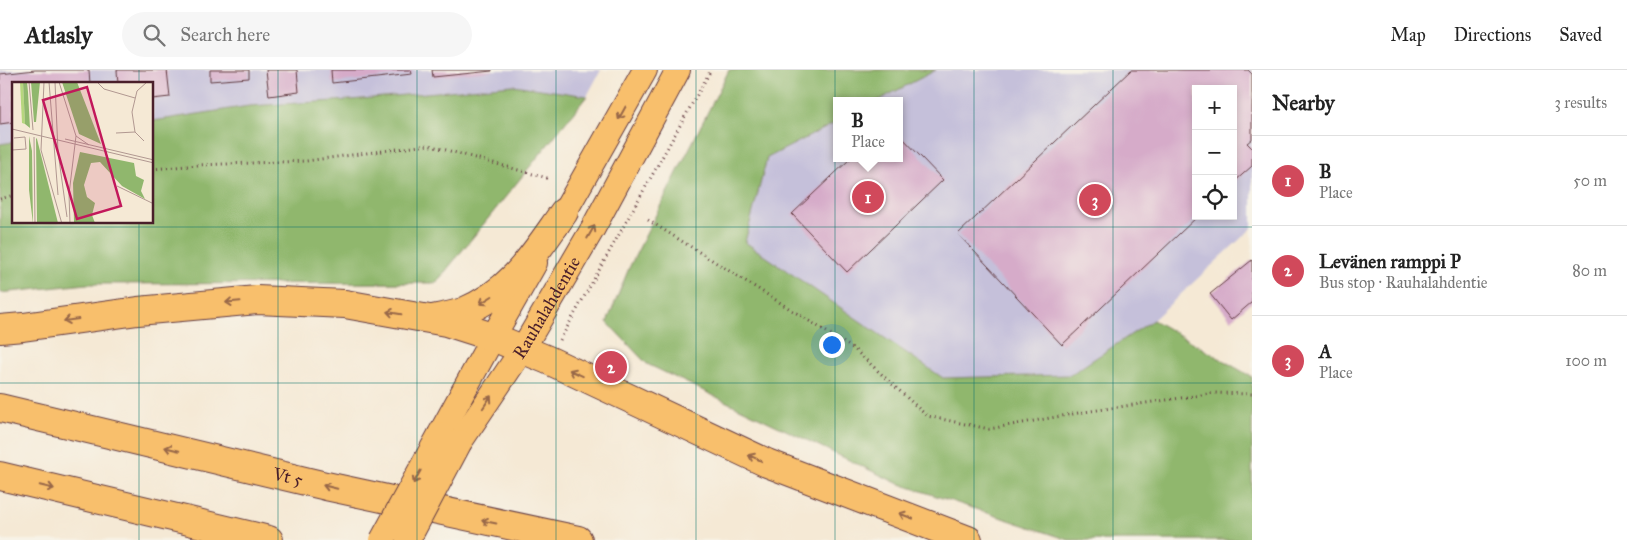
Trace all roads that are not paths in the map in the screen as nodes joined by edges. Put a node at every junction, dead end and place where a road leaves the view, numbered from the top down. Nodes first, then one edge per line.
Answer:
1 (645, 70) edge
2 (678, 70) edge
3 (564, 212) junction
4 (431, 319) junction
5 (0, 329) edge
6 (492, 337) junction
7 (522, 350) junction
8 (0, 408) edge
9 (450, 438) junction
10 (0, 476) edge
11 (270, 540) edge
12 (382, 540) edge
13 (408, 540) edge
14 (578, 540) edge
15 (968, 540) edge

1 -> 3 main road, Rauhalahdentie
7 -> 2 main road, Rauhalahdentie
3 -> 4 highway
3 - 6 main road, Rauhalahdentie
4 -> 5 highway
4 - 6 highway
6 - 7 highway
6 - 9 main road, Rauhalahdentie
9 -> 7 main road, Rauhalahdentie
15 -> 7 highway
14 -> 8 highway, Vt 5
9 -> 12 main road, Rauhalahdentie, bridge
9 - 13 main road, Rauhalahdentie, bridge
10 -> 11 highway

